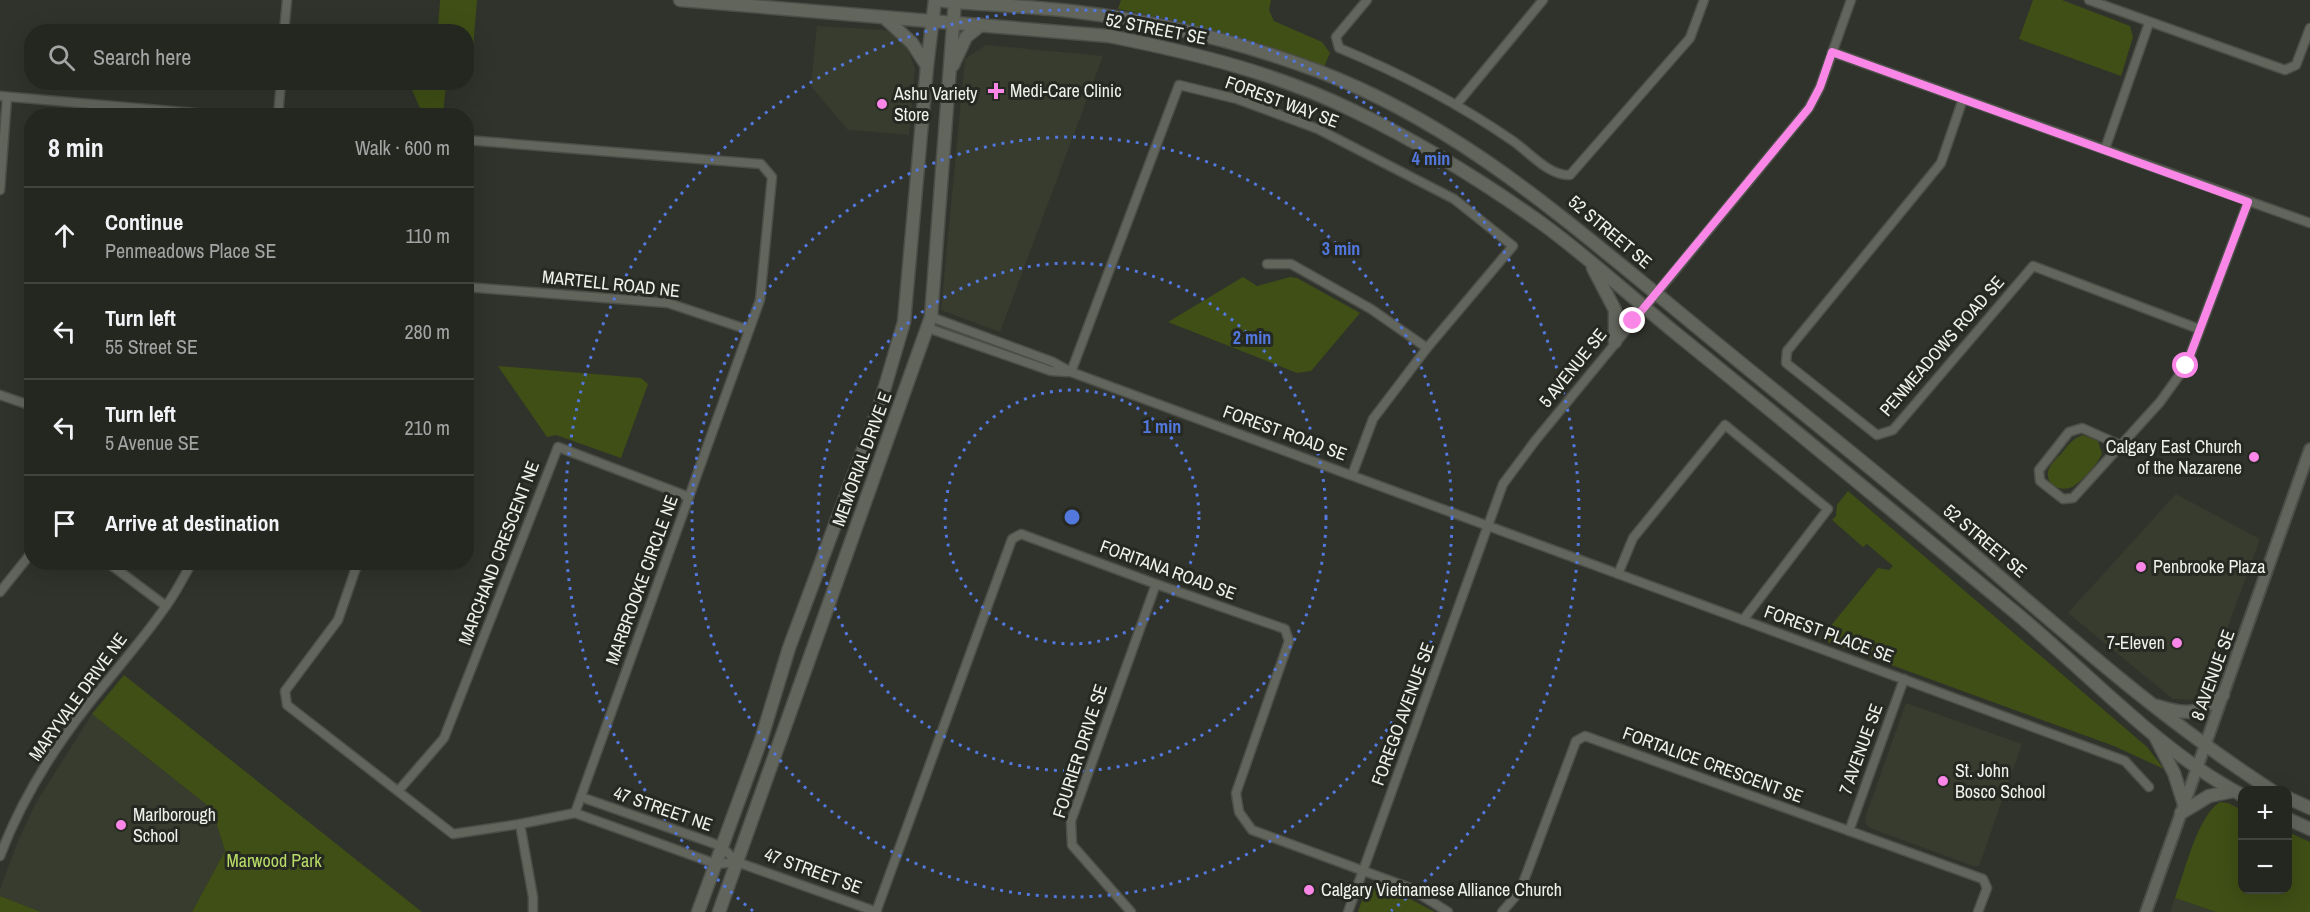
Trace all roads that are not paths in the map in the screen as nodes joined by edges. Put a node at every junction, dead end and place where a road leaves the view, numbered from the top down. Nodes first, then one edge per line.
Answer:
1 (287, 0) edge
2 (680, 0) edge
3 (935, 0) edge
4 (1019, 0) edge
5 (1367, 0) edge
6 (1543, 0) edge
7 (1704, 0) edge
8 (1851, 0) edge
9 (2089, 0) edge
10 (955, 1) edge
11 (1036, 7) junction
12 (886, 19) junction
13 (934, 20) junction
14 (953, 22) junction
15 (2149, 23) junction
16 (285, 24) edge
17 (981, 25) junction
18 (2310, 28) edge
19 (1832, 52) junction
20 (927, 66) junction
21 (950, 71) junction
22 (280, 90) edge
23 (4, 97) edge
24 (1963, 99) junction
25 (1456, 105) junction
26 (114, 108) edge
27 (279, 108) edge
28 (474, 141) edge
29 (2105, 149) junction
30 (0, 190) edge
31 (2248, 202) junction
32 (2310, 224) edge
33 (1589, 262) junction
34 (1267, 264) dead end
35 (474, 288) edge
36 (1656, 293) junction
37 (1644, 307) junction
38 (929, 322) junction
39 (2199, 329) junction
40 (749, 330) junction
41 (1615, 342) junction
42 (1427, 348) junction
43 (1071, 372) junction
44 (0, 395) edge
45 (24, 403) edge
46 (2120, 445) junction
47 (2310, 449) edge
48 (1352, 475) junction
49 (689, 496) junction
50 (1488, 526) junction
51 (24, 562) edge
52 (118, 570) edge
53 (187, 570) edge
54 (355, 570) edge
55 (1618, 574) junction
56 (1156, 585) junction
57 (0, 592) edge
58 (166, 606) junction
59 (1743, 620) junction
60 (1904, 679) junction
61 (2223, 694) junction
62 (2150, 704) junction
63 (2154, 734) junction
64 (2205, 746) junction
65 (2198, 766) junction
66 (2265, 786) edge
67 (2150, 787) dead end
68 (399, 790) junction
69 (2238, 793) edge
70 (582, 797) junction
71 (2292, 800) edge
72 (2182, 808) junction
73 (2310, 808) edge
74 (575, 813) junction
75 (2292, 821) edge
76 (520, 824) junction
77 (2310, 829) edge
78 (1849, 831) junction
79 (721, 846) junction
80 (0, 856) edge
81 (737, 862) junction
82 (716, 864) junction
83 (1364, 871) junction
84 (533, 912) edge
85 (698, 912) edge
86 (719, 912) edge
87 (877, 912) edge
88 (1131, 912) edge
89 (1348, 912) edge
90 (1448, 912) edge
91 (1502, 912) edge
92 (1978, 912) edge
93 (2146, 912) edge

1 - 16 street
2 - 12 main road, 52 STREET SE
3 - 10 main road, 52 STREET SE
3 - 13 main road, MEMORIAL DRIVE E
4 - 11 main road
5 - 25 street
6 - 25 street
7 - 25 street
8 - 19 street, 5 AVENUE SE
9 - 15 street
10 - 11 main road, 52 STREET SE
10 - 14 main road, MEMORIAL DRIVE E
11 - 36 main road, 52 STREET SE
12 - 13 main road, 52 STREET SE
12 - 20 main road
13 - 14 main road, 52 STREET SE
13 - 20 main road, MEMORIAL DRIVE E
14 - 17 main road, 52 STREET SE
14 - 21 main road, MEMORIAL DRIVE E
15 - 18 street
15 - 29 street
17 - 21 main road
17 - 33 main road, 52 STREET SE
19 - 24 street
19 - 36 street, 5 AVENUE SE
20 - 79 main road, MEMORIAL DRIVE E
21 - 38 main road, MEMORIAL DRIVE E
22 - 27 street
23 - 26 street
23 - 30 street
24 - 29 street
24 - 39 street, PENMEADOWS ROAD SE
28 - 40 street, MARBROOKE CIRCLE NE
29 - 31 street
31 - 32 street
31 - 39 street
33 - 37 main road, 52 STREET SE
33 - 41 main road
34 - 42 street
35 - 40 street, MARTELL ROAD NE
36 - 37 street, 5 AVENUE SE
36 - 62 main road, 52 STREET SE
37 - 41 street, 5 AVENUE SE
37 - 63 main road, 52 STREET SE
38 - 43 street, FOREST ROAD SE
38 - 81 main road, MEMORIAL DRIVE E
39 - 46 street
40 - 49 street, MARBROOKE CIRCLE NE
41 - 50 street, 5 AVENUE SE
42 - 43 street, FOREST WAY SE
42 - 48 street, FOREST WAY SE
43 - 48 street, FOREST ROAD SE
44 - 45 street
46 - 46 street
47 - 61 street, 8 AVENUE SE
48 - 50 street, FOREST ROAD SE
49 - 68 street, MARCHAND CRESCENT NE
49 - 70 street, MARBROOKE CIRCLE NE
50 - 55 street, FOREST PLACE SE
50 - 83 street, FOREGO AVENUE SE
51 - 57 street
52 - 58 street
53 - 58 street, MARYVALE DRIVE NE
54 - 68 street
55 - 59 street, FOREST PLACE SE
55 - 59 street
56 - 83 street, FORITANA ROAD SE
56 - 87 street, FORITANA ROAD SE
56 - 88 street, FOURIER DRIVE SE
58 - 80 street, MARYVALE DRIVE NE
59 - 60 street, FOREST PLACE SE
60 - 67 street, FOREST PLACE SE
60 - 78 street, 7 AVENUE SE
61 - 62 main road
61 - 64 street, 8 AVENUE SE
62 - 64 main road, 52 STREET SE
63 - 65 main road, 52 STREET SE
63 - 72 main road
64 - 65 street, 8 AVENUE SE
64 - 66 main road, 52 STREET SE
65 - 69 main road, 52 STREET SE
65 - 72 street, 8 AVENUE SE
68 - 76 street
69 - 72 main road
70 - 74 street, MARBROOKE CIRCLE NE
70 - 79 street, 47 STREET NE
71 - 73 main road
72 - 93 street, 8 AVENUE SE
74 - 76 street
74 - 82 street, 47 STREET NE
75 - 77 main road
76 - 84 street
78 - 91 street, FORTALICE CRESCENT SE
78 - 92 street, FORTALICE CRESCENT SE
79 - 81 street, 47 STREET NE
79 - 82 main road, MEMORIAL DRIVE E
81 - 82 street, 47 STREET NE
81 - 86 main road, MEMORIAL DRIVE E
81 - 87 street, 47 STREET SE
82 - 85 main road, MEMORIAL DRIVE E
83 - 89 street, FOREGO AVENUE SE
83 - 90 street, FORITANA ROAD SE

